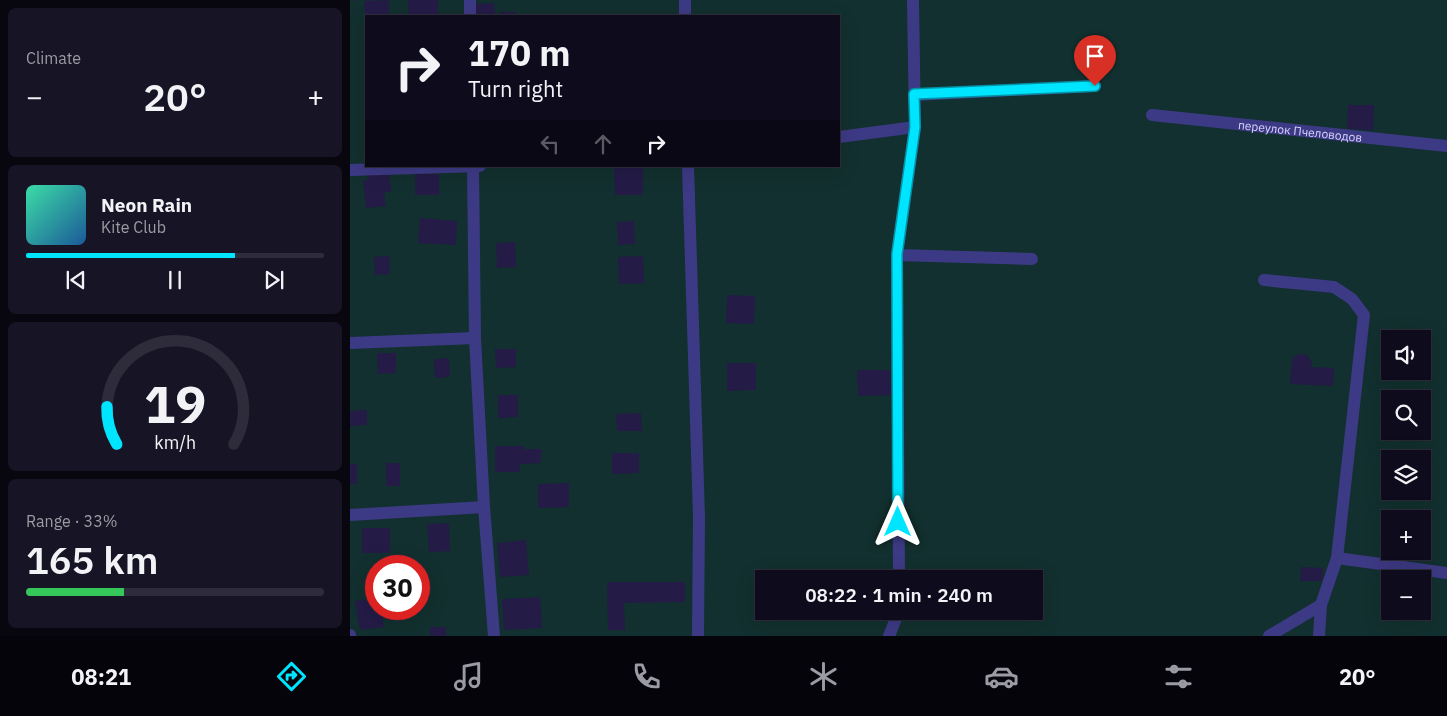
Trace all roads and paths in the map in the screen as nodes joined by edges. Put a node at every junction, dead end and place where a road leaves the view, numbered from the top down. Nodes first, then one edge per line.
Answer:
1 (470, 0) edge
2 (685, 0) edge
3 (913, 0) edge
4 (470, 15) edge
5 (685, 15) edge
6 (1095, 86) dead end
7 (914, 94) junction
8 (1152, 115) dead end
9 (915, 127) junction
10 (840, 137) edge
11 (1447, 146) edge
12 (442, 167) edge
13 (473, 167) edge
14 (688, 167) edge
15 (350, 170) edge
16 (897, 254) junction
17 (1032, 259) dead end
18 (1264, 280) dead end
19 (475, 338) junction
20 (350, 343) edge
21 (484, 507) junction
22 (350, 515) edge
23 (1337, 558) junction
24 (899, 570) edge
25 (1447, 573) edge
26 (1321, 605) junction
27 (895, 620) edge
28 (494, 636) edge
29 (698, 636) edge
30 (889, 636) edge
31 (1269, 636) edge
32 (1318, 636) edge

1 - 4 street
2 - 5 street
3 - 7 street
6 - 7 street
7 - 9 street
8 - 11 street, переулок Пчеловодов
9 - 10 street
9 - 16 street
12 - 15 street
13 - 19 street
14 - 29 street
16 - 17 street
16 - 24 street
18 - 23 street
19 - 20 street
19 - 21 street
21 - 22 street
21 - 28 street
23 - 25 street
23 - 26 street
26 - 31 street
26 - 32 street
27 - 30 street

